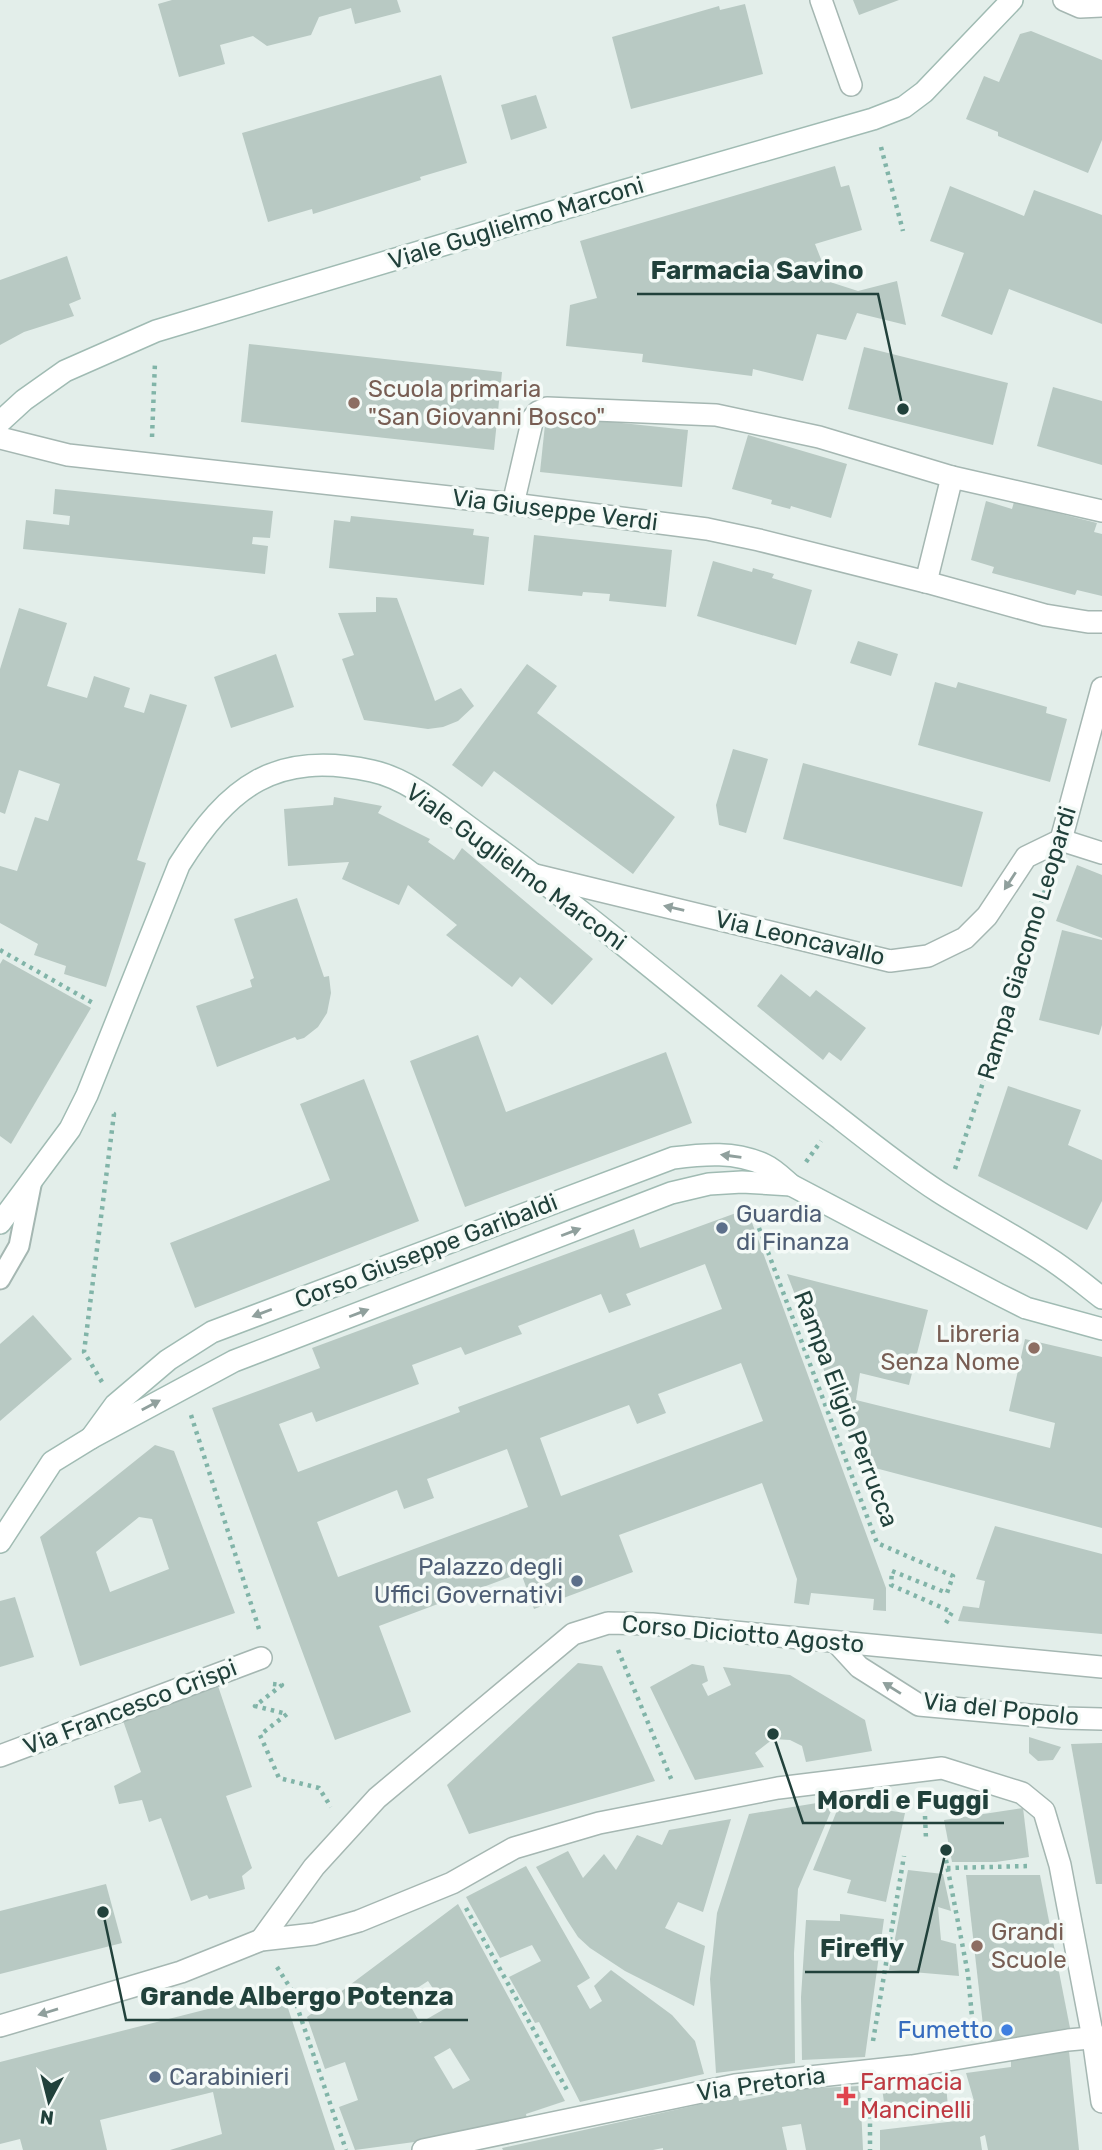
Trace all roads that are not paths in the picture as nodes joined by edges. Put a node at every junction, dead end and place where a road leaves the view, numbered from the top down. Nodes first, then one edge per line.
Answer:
1 (821, 0) edge
2 (1012, 0) edge
3 (1064, 0) edge
4 (1102, 6) edge
5 (850, 85) dead end
6 (0, 422) edge
7 (0, 438) edge
8 (952, 477) junction
9 (513, 504) junction
10 (1102, 511) edge
11 (926, 582) junction
12 (1102, 622) edge
13 (1102, 688) edge
14 (1097, 725) edge
15 (1061, 840) junction
16 (1102, 853) edge
17 (535, 875) junction
18 (32, 1180) junction
19 (791, 1185) junction
20 (0, 1223) edge
21 (0, 1279) edge
22 (1102, 1298) edge
23 (1102, 1329) edge
24 (91, 1437) junction
25 (0, 1542) edge
26 (836, 1642) junction
27 (261, 1658) road end
28 (1102, 1667) edge
29 (1102, 1719) edge
30 (0, 1756) edge
31 (261, 1940) junction
32 (0, 2026) edge
33 (1097, 2038) edge
34 (1102, 2102) edge
35 (493, 2143) edge
36 (423, 2150) edge

1 - 5 street
2 - 6 street, Viale Guglielmo Marconi
3 - 4 street
7 - 9 street, Via Giuseppe Verdi
8 - 9 street
8 - 10 street
8 - 11 street
9 - 11 street, Via Giuseppe Verdi
11 - 12 street, Via Giuseppe Verdi
13 - 14 street, Rampa Giacomo Leopardi
14 - 15 street, Rampa Giacomo Leopardi
15 - 16 street
15 -> 17 street, Via Leoncavallo
17 - 18 street, Viale Guglielmo Marconi
17 - 22 street, Viale Guglielmo Marconi
18 - 20 street, Viale Guglielmo Marconi
18 - 21 lane
19 - 23 street, Corso Giuseppe Garibaldi
24 -> 19 street, Corso Giuseppe Garibaldi
19 -> 24 street, Corso Giuseppe Garibaldi
24 - 25 street, Corso Giuseppe Garibaldi
26 - 28 street, Corso Diciotto Agosto
29 -> 26 street, Via del Popolo
26 - 31 street, Corso Diciotto Agosto
27 - 30 street, Via Francesco Crispi
31 -> 32 street
31 - 33 street
33 - 34 street
33 - 35 street, Via Pretoria
35 - 36 street, Via Pretoria

